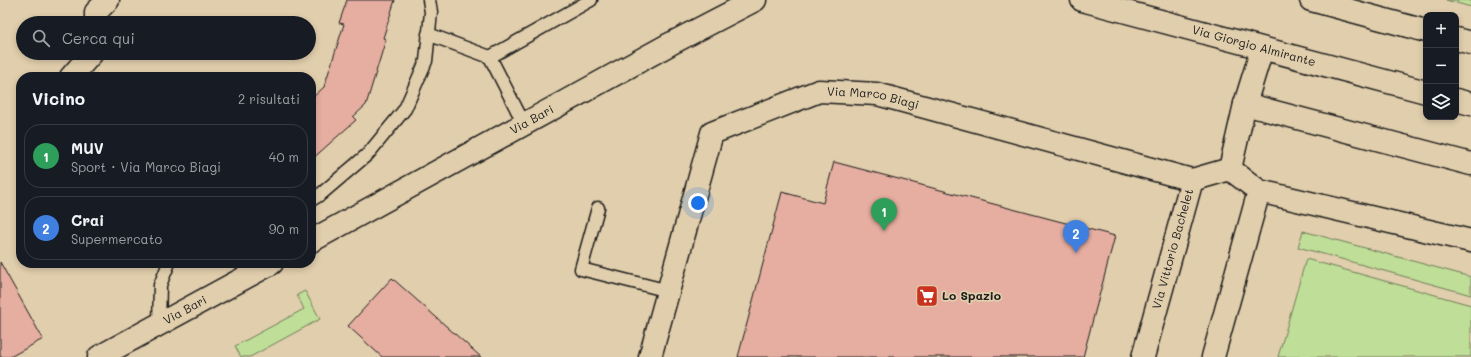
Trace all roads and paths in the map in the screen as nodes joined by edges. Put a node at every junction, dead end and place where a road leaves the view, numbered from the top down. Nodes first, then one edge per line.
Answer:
1 (108, 0) edge
2 (429, 0) edge
3 (591, 0) edge
4 (755, 0) edge
5 (1082, 0) edge
6 (1311, 0) edge
7 (96, 16) edge
8 (1423, 30) edge
9 (428, 34) junction
10 (1459, 40) edge
11 (1471, 43) edge
12 (1262, 48) junction
13 (490, 57) junction
14 (86, 60) edge
15 (75, 72) edge
16 (1423, 91) edge
17 (1459, 101) edge
18 (1245, 104) junction
19 (1471, 104) edge
20 (524, 124) junction
21 (1471, 164) edge
22 (1230, 169) junction
23 (1192, 180) junction
24 (1259, 191) junction
25 (316, 197) edge
26 (598, 208) dead end
27 (316, 238) edge
28 (1471, 242) edge
29 (167, 268) edge
30 (263, 268) edge
31 (669, 291) junction
32 (158, 325) junction
33 (99, 357) edge
34 (650, 357) edge
35 (1143, 357) edge
36 (1213, 357) edge

1 - 7 street
2 - 9 lane
3 - 13 lane
4 - 20 street, Via Bari
5 - 12 street, Via Giorgio Almirante
6 - 8 street
9 - 13 lane
9 - 25 lane
10 - 11 street
12 - 16 street, Via Giorgio Almirante
12 - 18 street
13 - 20 lane
14 - 15 street
17 - 19 street
18 - 21 street
18 - 22 street
20 - 27 street, Via Bari
22 - 23 street, Via Vittorio Bachelet
22 - 24 street
23 - 31 street, Via Marco Biagi
23 - 35 street, Via Vittorio Bachelet
24 - 28 street
24 - 36 street
26 - 31 lane
29 - 32 lane
30 - 32 street, Via Bari
31 - 34 street, Via Marco Biagi
32 - 33 street, Via Bari

